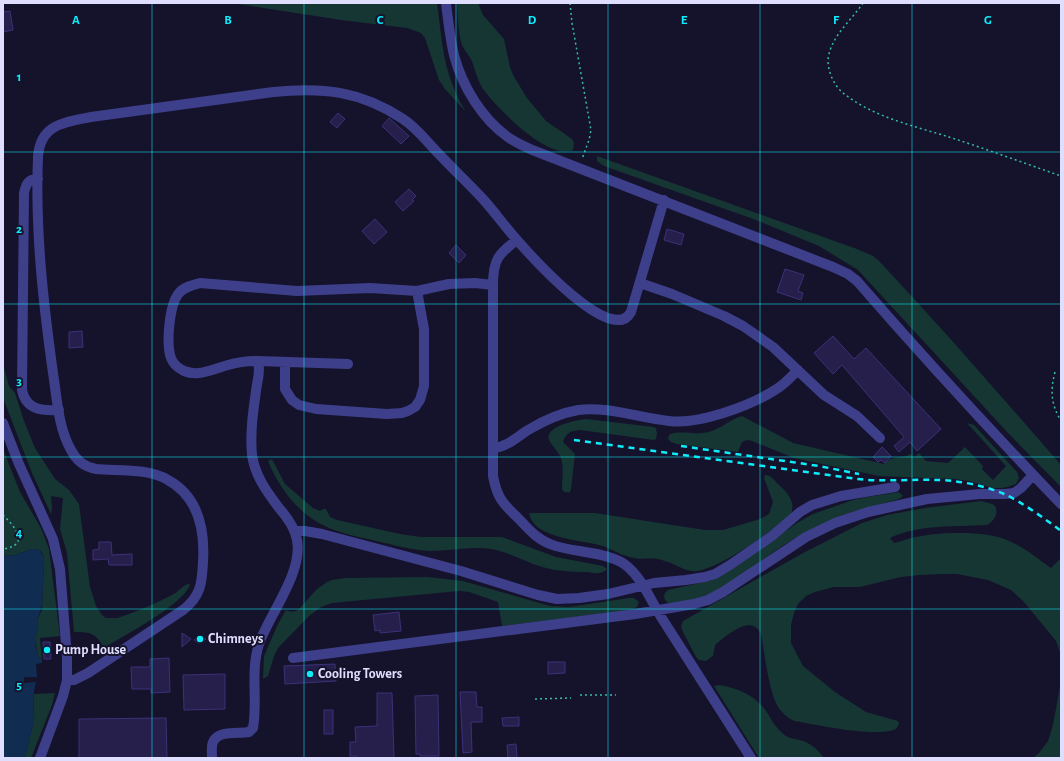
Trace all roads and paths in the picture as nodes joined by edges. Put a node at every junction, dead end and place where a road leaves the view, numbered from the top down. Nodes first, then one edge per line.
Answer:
1 (446, 3) edge
2 (570, 3) edge
3 (863, 3) edge
4 (578, 168) junction
5 (1061, 176) edge
6 (38, 179) junction
7 (664, 200) junction
8 (517, 240) junction
9 (640, 283) junction
10 (493, 284) junction
11 (417, 291) junction
12 (258, 361) junction
13 (285, 362) junction
14 (348, 364) dead end
15 (798, 370) junction
16 (1055, 372) dead end
17 (59, 410) junction
18 (1061, 420) edge
19 (3, 423) edge
20 (880, 438) dead end
21 (493, 448) junction
22 (1033, 475) junction
23 (894, 487) dead end
24 (1061, 504) edge
25 (3, 515) edge
26 (294, 531) junction
27 (3, 549) edge
28 (644, 585) junction
29 (657, 611) junction
30 (293, 658) dead end
31 (67, 680) junction
32 (580, 695) dead end
33 (616, 695) dead end
34 (571, 698) dead end
35 (535, 699) dead end
36 (40, 758) edge
37 (212, 758) edge
38 (751, 758) edge

1 - 4 lane
2 - 4 path
3 - 5 path
4 - 7 lane
6 - 8 lane
6 - 17 lane
6 - 17 lane
7 - 9 lane
7 - 22 lane
8 - 9 lane
8 - 10 lane
9 - 15 lane
10 - 11 lane
10 - 21 lane
11 - 12 lane
11 - 13 lane
12 - 13 lane
12 - 26 lane
13 - 14 lane
15 - 20 lane
15 - 21 lane
16 - 18 path
17 - 31 lane
19 - 31 lane
21 - 28 lane
22 - 24 lane
22 - 29 lane
23 - 28 lane
25 - 27 path
26 - 28 lane
26 - 37 lane
28 - 29 lane
29 - 30 lane
29 - 38 lane
31 - 36 lane
32 - 33 path
34 - 35 path

